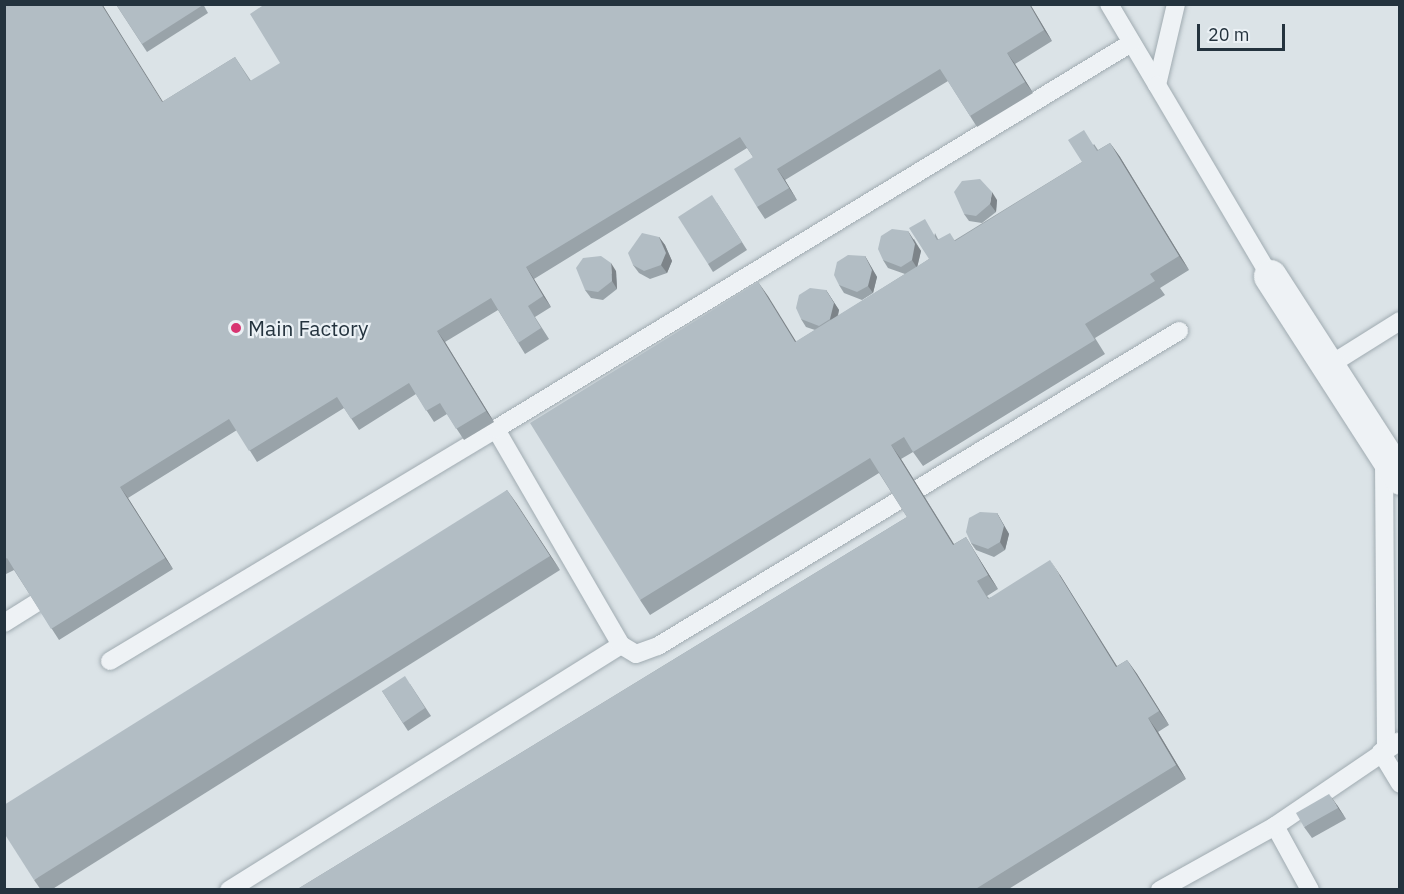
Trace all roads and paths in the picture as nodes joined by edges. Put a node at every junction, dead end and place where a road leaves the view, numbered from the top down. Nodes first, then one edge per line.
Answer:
1 (1108, 4) edge
2 (1176, 4) edge
3 (1131, 43) junction
4 (1156, 85) junction
5 (1270, 276) joint
6 (1400, 321) edge
7 (1179, 331) dead end
8 (1328, 366) junction
9 (496, 429) junction
10 (1392, 466) edge
11 (36, 603) edge
12 (4, 623) edge
13 (621, 645) junction
14 (111, 661) dead end
15 (1389, 747) edge
16 (1400, 783) edge
17 (1275, 826) junction
18 (229, 890) edge
19 (1160, 890) edge
20 (1310, 890) edge

1 - 3 lane
2 - 4 lane
3 - 4 lane
3 - 9 lane
4 - 5 lane
5 - 8 street
6 - 8 lane
7 - 13 lane
8 - 10 street
9 - 13 lane
9 - 14 lane
10 - 15 lane
11 - 12 lane
13 - 18 lane
15 - 16 lane
15 - 17 lane
17 - 19 lane
17 - 20 lane

